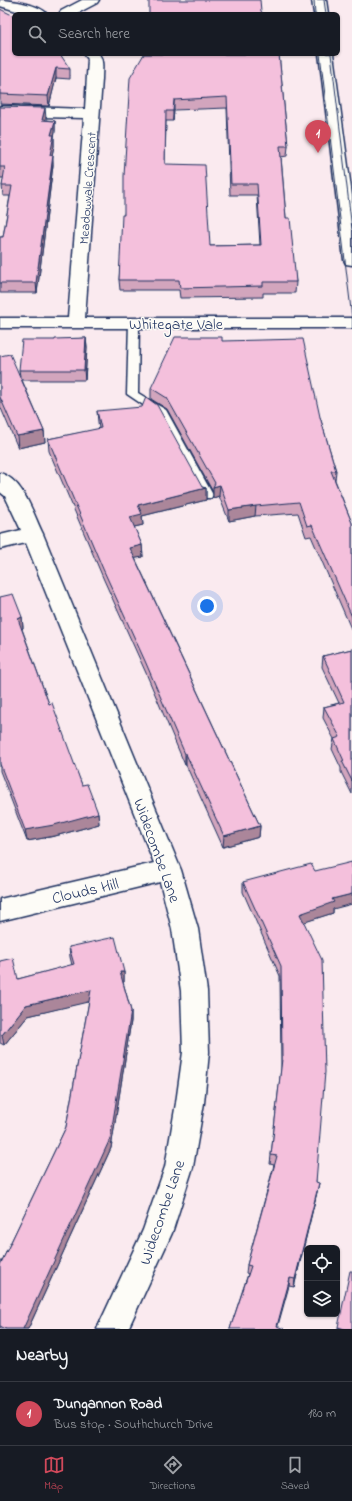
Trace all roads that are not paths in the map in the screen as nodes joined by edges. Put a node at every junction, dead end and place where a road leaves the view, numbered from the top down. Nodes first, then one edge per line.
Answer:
1 (92, 0) edge
2 (319, 0) edge
3 (0, 2) edge
4 (35, 12) edge
5 (70, 12) edge
6 (321, 12) edge
7 (93, 56) edge
8 (326, 56) edge
9 (0, 111) edge
10 (92, 114) junction
11 (348, 190) edge
12 (352, 260) edge
13 (0, 323) edge
14 (76, 323) junction
15 (134, 323) junction
16 (352, 323) edge
17 (0, 480) edge
18 (207, 495) edge
19 (33, 534) junction
20 (0, 542) edge
21 (169, 870) junction
22 (0, 910) edge
23 (112, 1329) edge

1 - 5 street
2 - 6 street
3 - 4 street
7 - 10 street, Meadowvale Crescent
8 - 11 street
9 - 10 street
10 - 14 street, Meadowvale Crescent
11 - 12 street
13 - 14 street, Whitegate Vale
14 - 15 street, Whitegate Vale
15 - 16 street, Whitegate Vale
15 - 18 lane
17 - 19 street, Widecombe Lane
19 - 20 street
19 - 21 street, Widecombe Lane
21 - 22 street, Clouds Hill
21 - 23 street, Widecombe Lane

